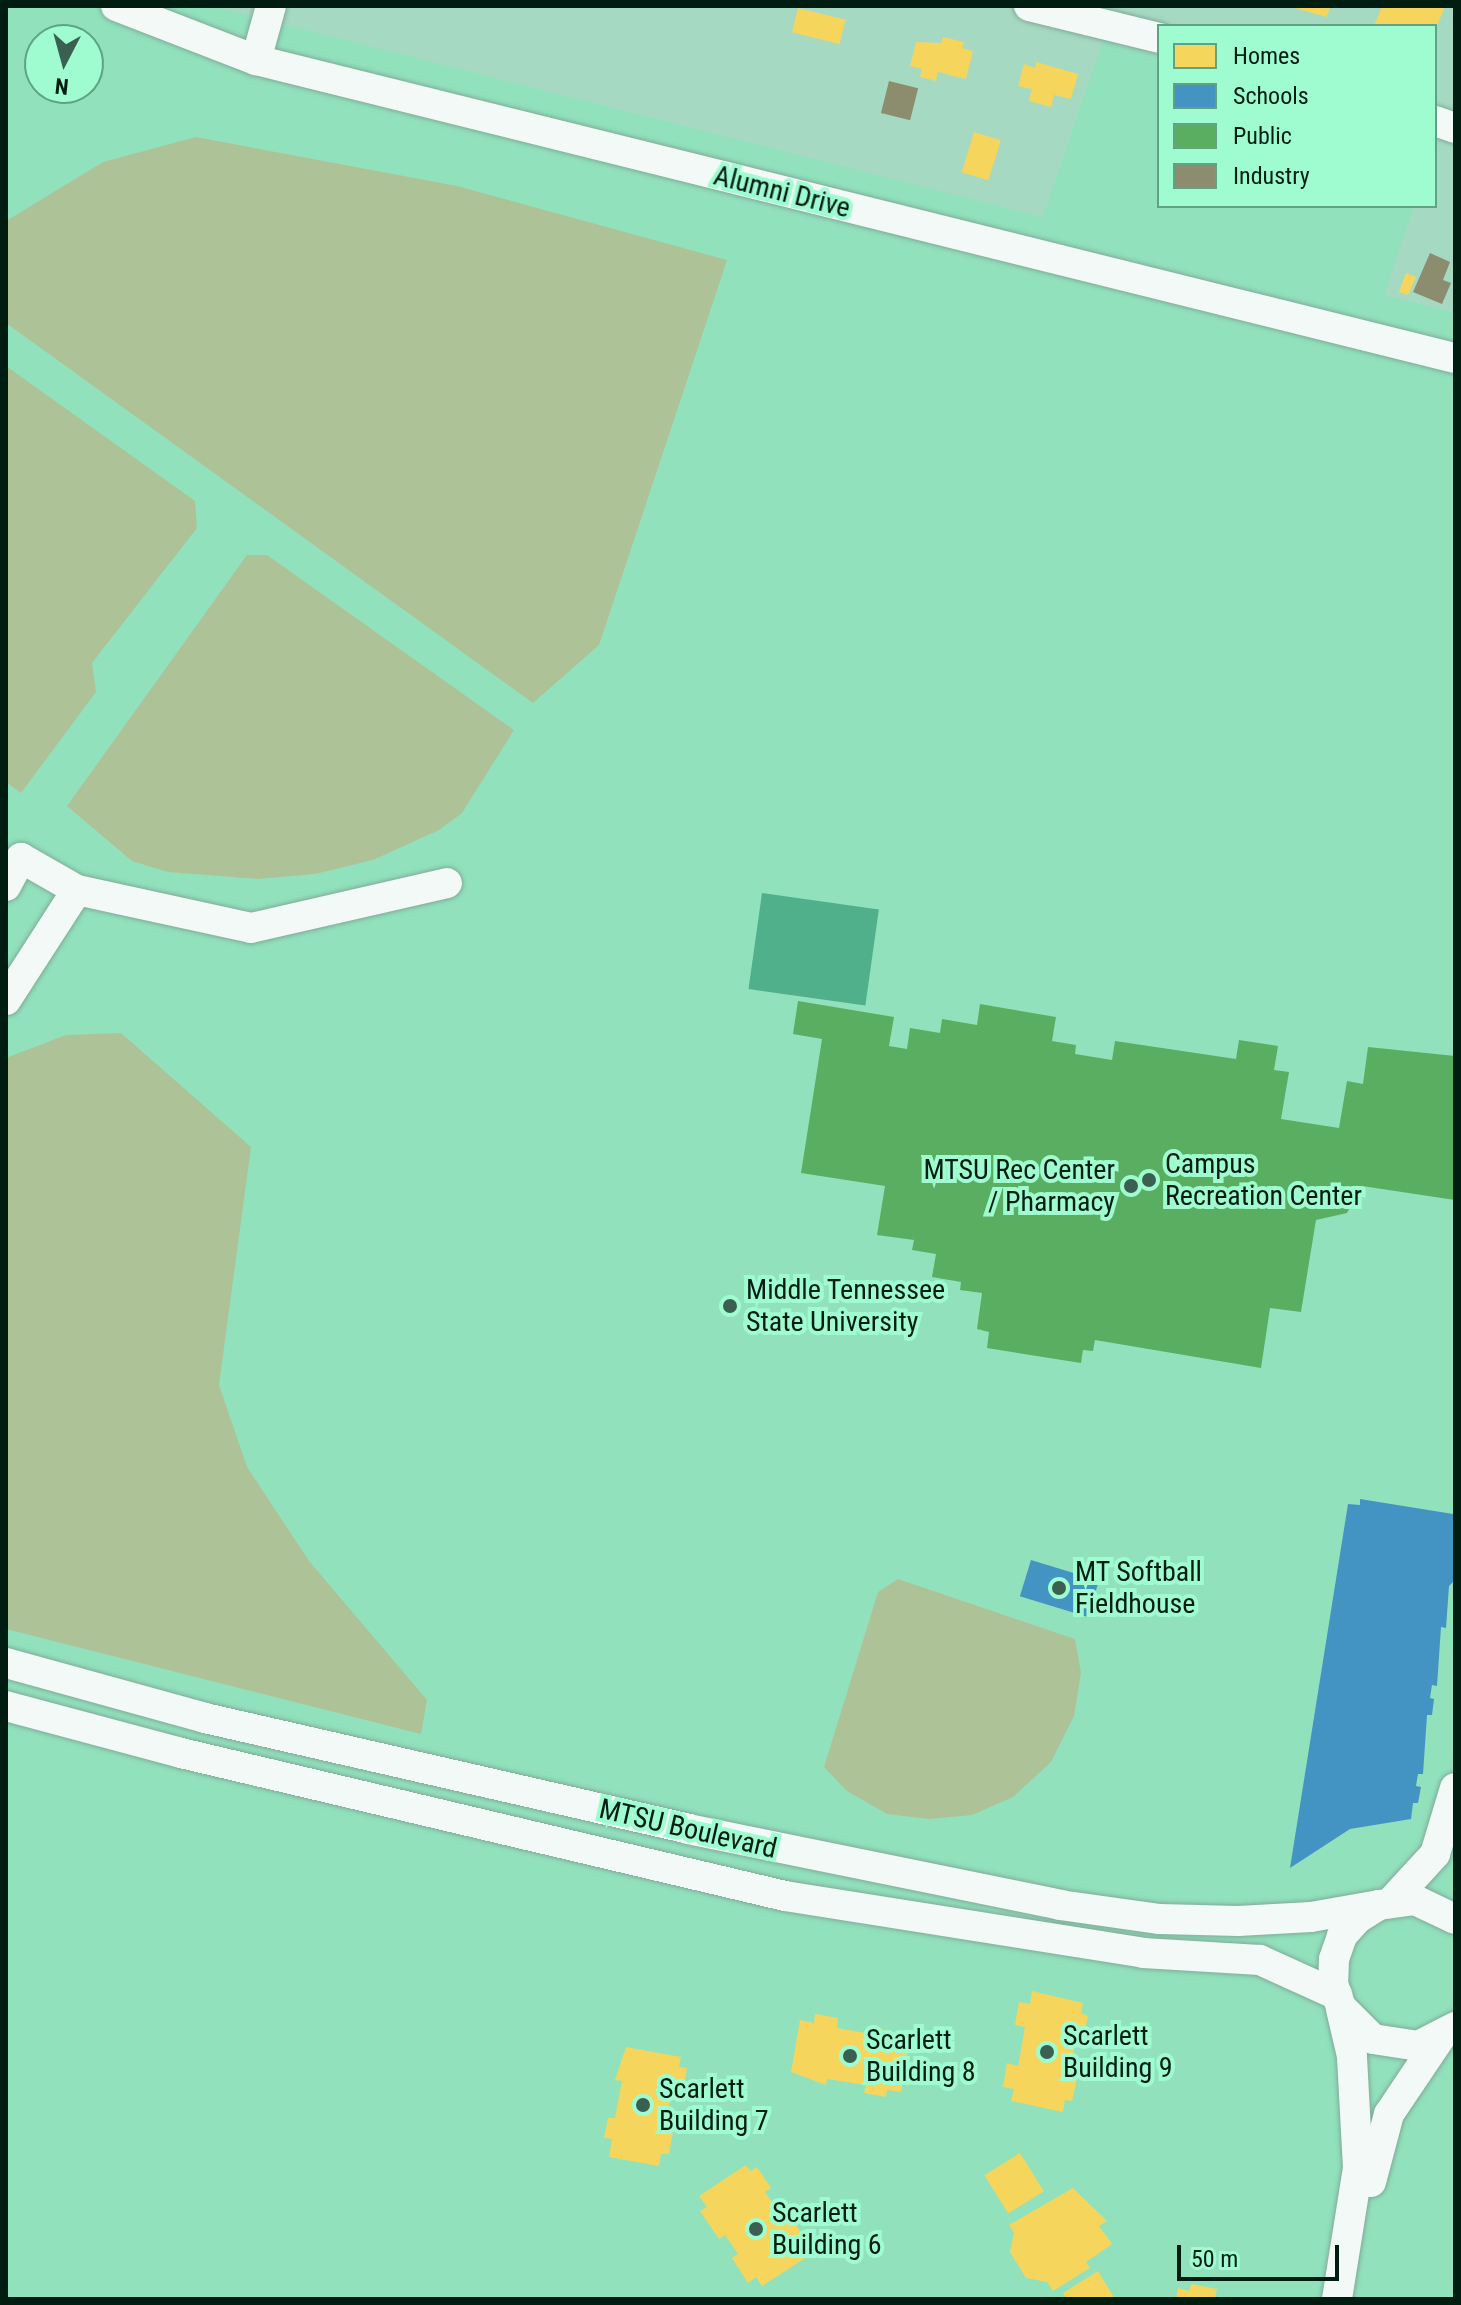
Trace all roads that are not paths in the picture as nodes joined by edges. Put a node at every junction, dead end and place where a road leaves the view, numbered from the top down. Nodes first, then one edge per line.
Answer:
1 (116, 6) edge
2 (271, 6) edge
3 (1029, 6) edge
4 (1157, 38) edge
5 (256, 60) junction
6 (1455, 358) edge
7 (447, 883) dead end
8 (6, 886) edge
9 (77, 890) junction
10 (6, 1000) edge
11 (6, 1663) edge
12 (6, 1706) edge
13 (1455, 1788) edge
14 (1385, 1903) junction
15 (1455, 1919) edge
16 (1339, 2001) junction
17 (1449, 2032) edge
18 (1337, 2299) edge
19 (1358, 2299) edge

1 - 5 street, Alumni Drive
2 - 5 street
3 - 4 street
5 - 6 street, Alumni Drive
7 - 9 street
8 - 9 street
9 - 10 street
11 - 14 street, MTSU Boulevard
12 - 16 street, MTSU Boulevard
13 - 14 street
14 - 15 street, MTSU Boulevard
14 - 16 street
16 - 17 street
16 - 18 street
17 - 19 street

